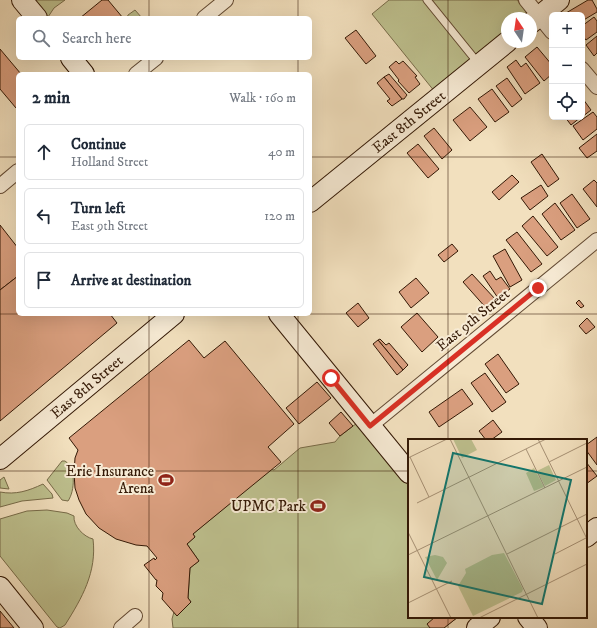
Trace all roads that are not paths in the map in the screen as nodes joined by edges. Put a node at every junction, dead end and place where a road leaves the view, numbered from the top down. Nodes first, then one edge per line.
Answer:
1 (22, 0) edge
2 (226, 0) edge
3 (427, 0) edge
4 (526, 0) edge
5 (559, 0) edge
6 (531, 12) edge
7 (35, 16) edge
8 (206, 16) edge
9 (537, 18) edge
10 (537, 21) edge
11 (549, 30) edge
12 (501, 47) edge
13 (73, 60) edge
14 (154, 60) edge
15 (480, 65) junction
16 (82, 72) edge
17 (138, 72) edge
18 (585, 73) edge
19 (597, 87) edge
20 (16, 173) edge
21 (0, 186) edge
22 (312, 200) edge
23 (597, 240) edge
24 (172, 316) edge
25 (281, 316) edge
26 (370, 426) junction
27 (0, 459) edge
28 (408, 472) edge
29 (597, 528) edge
30 (587, 536) edge
31 (0, 587) edge
32 (135, 616) dead end
33 (489, 618) edge
34 (529, 618) edge
35 (33, 628) edge
36 (121, 628) edge
37 (477, 628) edge
38 (537, 628) edge

1 - 7 street
2 - 8 street
3 - 15 lane
4 - 6 street
5 - 9 street
10 - 11 street
12 - 15 street, East 8th Street
13 - 16 street
14 - 17 street
15 - 22 street, East 8th Street
18 - 19 street
20 - 21 street
23 - 26 street, East 9th Street
24 - 27 street, East 8th Street
25 - 26 street
26 - 28 street
29 - 30 street
31 - 35 street
32 - 36 street
33 - 37 street
34 - 38 street

